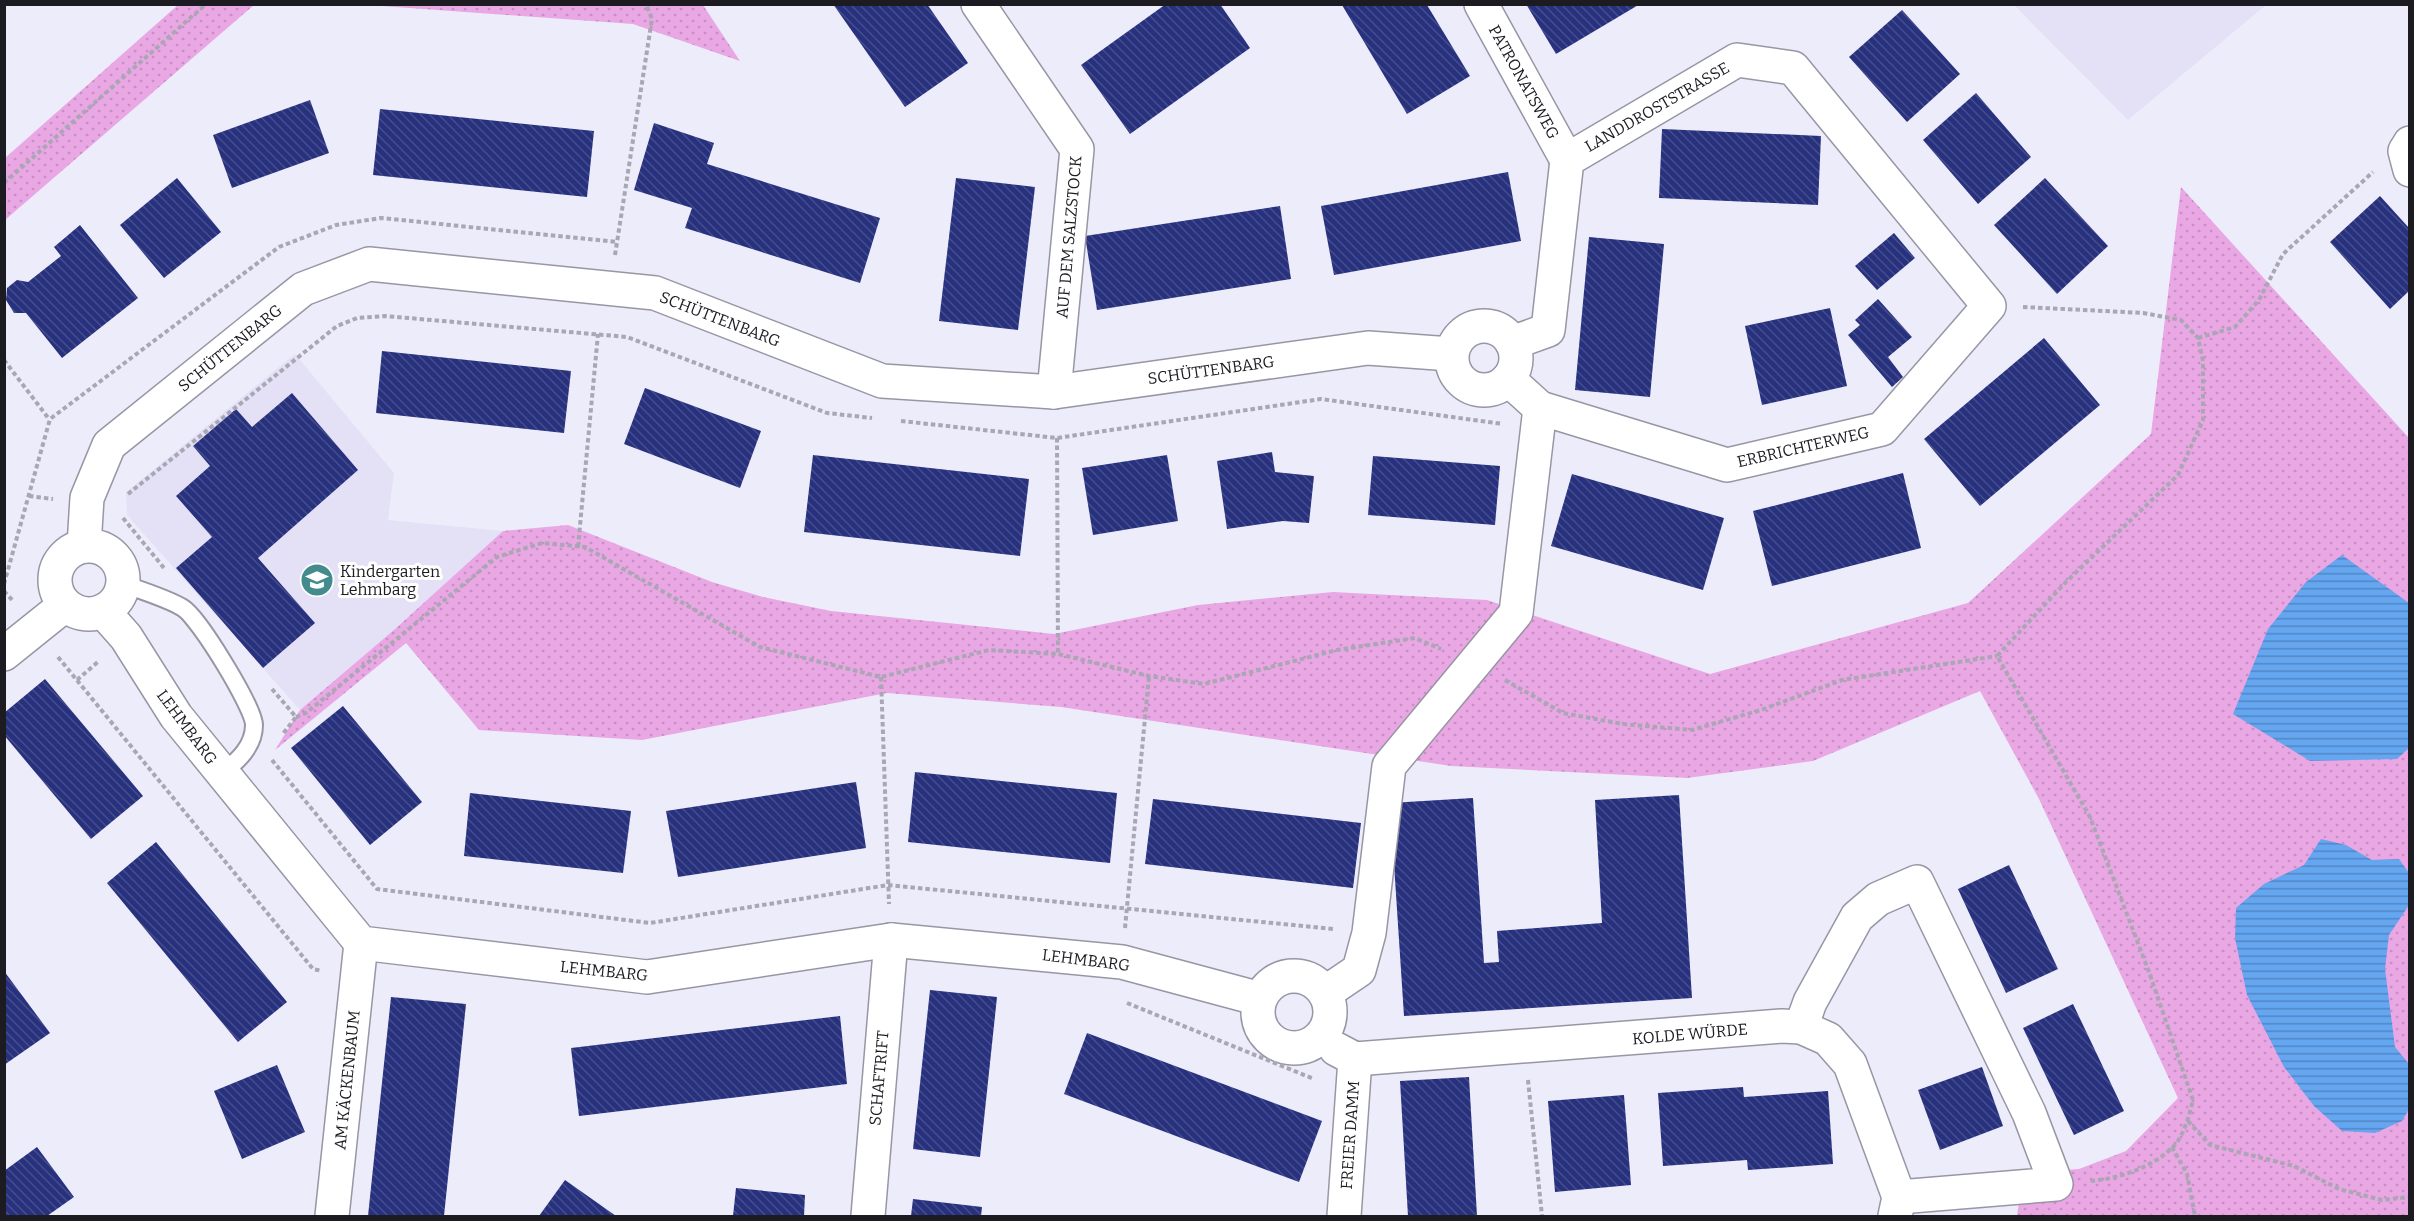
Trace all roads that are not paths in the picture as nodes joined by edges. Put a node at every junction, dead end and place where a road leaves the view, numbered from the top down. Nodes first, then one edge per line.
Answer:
1 (978, 4) edge
2 (1480, 4) edge
3 (1567, 160) junction
4 (1989, 306) joint
5 (1512, 343) junction
6 (1451, 354) junction
7 (1508, 379) junction
8 (1054, 392) junction
9 (1540, 408) junction
10 (84, 546) junction
11 (123, 584) junction
12 (65, 605) junction
13 (103, 611) junction
14 (4, 654) edge
15 (222, 773) junction
16 (891, 940) junction
17 (361, 943) junction
18 (1325, 993) junction
19 (1260, 999) junction
20 (1801, 1028) junction
21 (1319, 1040) junction
22 (1355, 1059) junction
23 (1897, 1207) edge
24 (332, 1216) edge
25 (868, 1216) edge
26 (1344, 1216) edge

1 - 8 street, AUF DEM SALZSTOCK
2 - 3 street, PATRONATSWEG
3 - 4 street, LANDDROSTSTRASSE
3 - 5 street, LANDDROSTSTRASSE
4 - 9 street, ERBRICHTERWEG
5 - 6 street
5 - 7 street
6 - 7 street
6 - 8 street, SCHÜTTENBARG
7 - 9 street, ERBRICHTERWEG
8 - 10 street, SCHÜTTENBARG
9 - 18 street
10 - 11 street
10 - 12 street
11 - 13 street
11 - 15 lane
12 - 13 street
12 - 14 street
13 - 15 street, LEHMBARG
15 - 17 street, LEHMBARG
16 - 17 street, LEHMBARG
16 - 19 street, LEHMBARG
16 - 25 street, SCHAFTRIFT
17 - 24 street, AM KÄCKENBAUM
18 - 19 street
18 - 21 street
19 - 21 street
20 - 22 street, KOLDE WÜRDE
20 - 23 street, KOLDE WÜRDE
20 - 23 street
21 - 22 street, FREIER DAMM
22 - 26 street, FREIER DAMM

